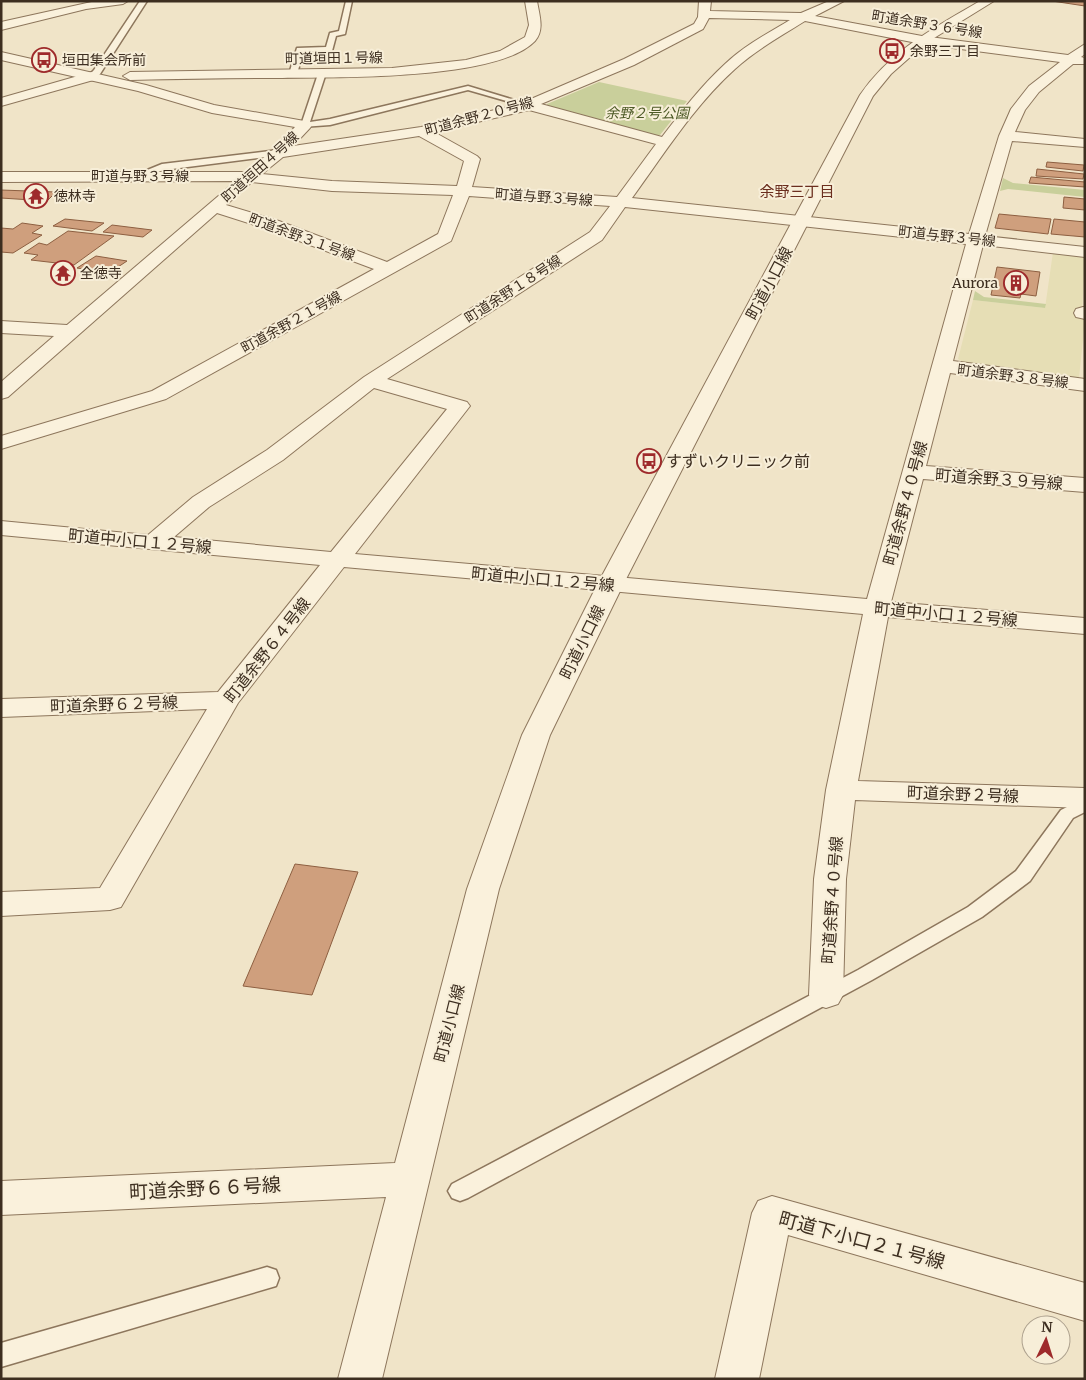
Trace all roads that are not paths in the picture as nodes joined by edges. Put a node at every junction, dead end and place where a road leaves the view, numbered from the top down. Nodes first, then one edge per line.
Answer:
1 (67, 1) edge
2 (123, 1) edge
3 (144, 1) edge
4 (349, 1) edge
5 (531, 1) edge
6 (838, 1) edge
7 (989, 1) edge
8 (86, 6) junction
9 (705, 8) edge
10 (803, 18) junction
11 (1, 20) edge
12 (14, 23) junction
13 (1, 26) edge
14 (922, 40) junction
15 (1, 56) edge
16 (1080, 56) edge
17 (322, 73) junction
18 (293, 74) junction
19 (92, 76) junction
20 (1, 102) edge
21 (527, 105) junction
22 (305, 125) junction
23 (421, 131) junction
24 (1006, 136) junction
25 (664, 142) junction
26 (1085, 143) edge
27 (278, 154) junction
28 (140, 175) junction
29 (1, 177) edge
30 (248, 178) junction
31 (463, 191) junction
32 (621, 202) junction
33 (215, 207) junction
34 (802, 220) junction
35 (976, 240) junction
36 (1085, 252) edge
37 (388, 268) junction
38 (1, 327) edge
39 (72, 331) junction
40 (942, 366) junction
41 (371, 381) junction
42 (1085, 385) edge
43 (1, 393) edge
44 (1, 443) edge
45 (913, 472) junction
46 (1085, 486) edge
47 (1, 528) edge
48 (152, 543) junction
49 (337, 560) junction
50 (610, 585) junction
51 (877, 608) junction
52 (1085, 626) edge
53 (226, 700) junction
54 (1, 708) edge
55 (841, 790) junction
56 (1085, 798) edge
57 (1085, 804) edge
58 (1, 904) edge
59 (826, 995) junction
60 (409, 1178) junction
61 (460, 1191) dead end
62 (1, 1198) edge
63 (267, 1278) dead end
64 (1085, 1302) edge
65 (1, 1355) edge
66 (360, 1379) edge
67 (737, 1379) edge

1 - 8 street
2 - 8 street
3 - 19 lane
4 - 18 lane
5 - 17 street, 町道垣田１号線
6 - 10 street, 町道余野１８号線
7 - 14 street, 町道小口線
8 - 12 street
9 - 10 street, 町道余野３６号線
9 - 21 street, 町道余野２０号線
10 - 14 street, 町道余野３６号線
10 - 25 street, 町道余野１８号線
11 - 12 street
12 - 13 street
14 - 16 street, 町道余野３６号線
14 - 34 street, 町道小口線
15 - 19 street, 町道垣田４号線
16 - 24 street, 町道余野４０号線
17 - 18 street, 町道垣田１号線
17 - 22 lane
18 - 19 street, 町道垣田１号線
19 - 20 street
19 - 22 street, 町道垣田４号線
21 - 22 lane
21 - 23 street, 町道余野２０号線
21 - 25 street
22 - 27 street, 町道垣田４号線
23 - 27 street, 町道余野２０号線
23 - 31 street, 町道余野２１号線
24 - 26 street
24 - 35 street, 町道余野４０号線
25 - 32 street, 町道余野１８号線
27 - 28 lane
27 - 30 street, 町道垣田４号線
28 - 29 street, 町道与野３号線
28 - 30 street, 町道与野３号線
30 - 31 street, 町道与野３号線
30 - 33 street, 町道垣田４号線
31 - 32 street, 町道与野３号線
31 - 37 street, 町道余野２１号線
32 - 34 street, 町道与野３号線
32 - 41 street, 町道余野１８号線
33 - 37 street, 町道余野３１号線
33 - 39 street, 町道垣田４号線
34 - 35 street, 町道与野３号線
34 - 50 street, 町道小口線
35 - 36 street, 町道与野３号線
35 - 40 street, 町道余野４０号線
37 - 44 street, 町道余野２１号線
38 - 39 street
39 - 43 street, 町道垣田４号線
40 - 42 street, 町道余野３８号線
40 - 45 street, 町道余野４０号線
41 - 48 street, 町道余野１８号線
41 - 49 street, 町道余野６４号線
45 - 46 street, 町道余野３９号線
45 - 51 street, 町道余野４０号線
47 - 48 street, 町道中小口１２号線
48 - 49 street, 町道中小口１２号線
49 - 50 street, 町道中小口１２号線
49 - 53 street, 町道余野６４号線
50 - 51 street, 町道中小口１２号線
50 - 60 street, 町道小口線
51 - 52 street, 町道中小口１２号線
51 - 55 street, 町道余野４０号線
53 - 54 street, 町道余野６２号線
53 - 58 street, 町道余野６４号線
55 - 56 street, 町道余野２号線
55 - 59 street, 町道余野４０号線
57 - 59 lane
59 - 61 lane
60 - 62 street, 町道余野６６号線
60 - 66 street, 町道小口線
63 - 65 lane
64 - 67 street, 町道下小口２１号線

